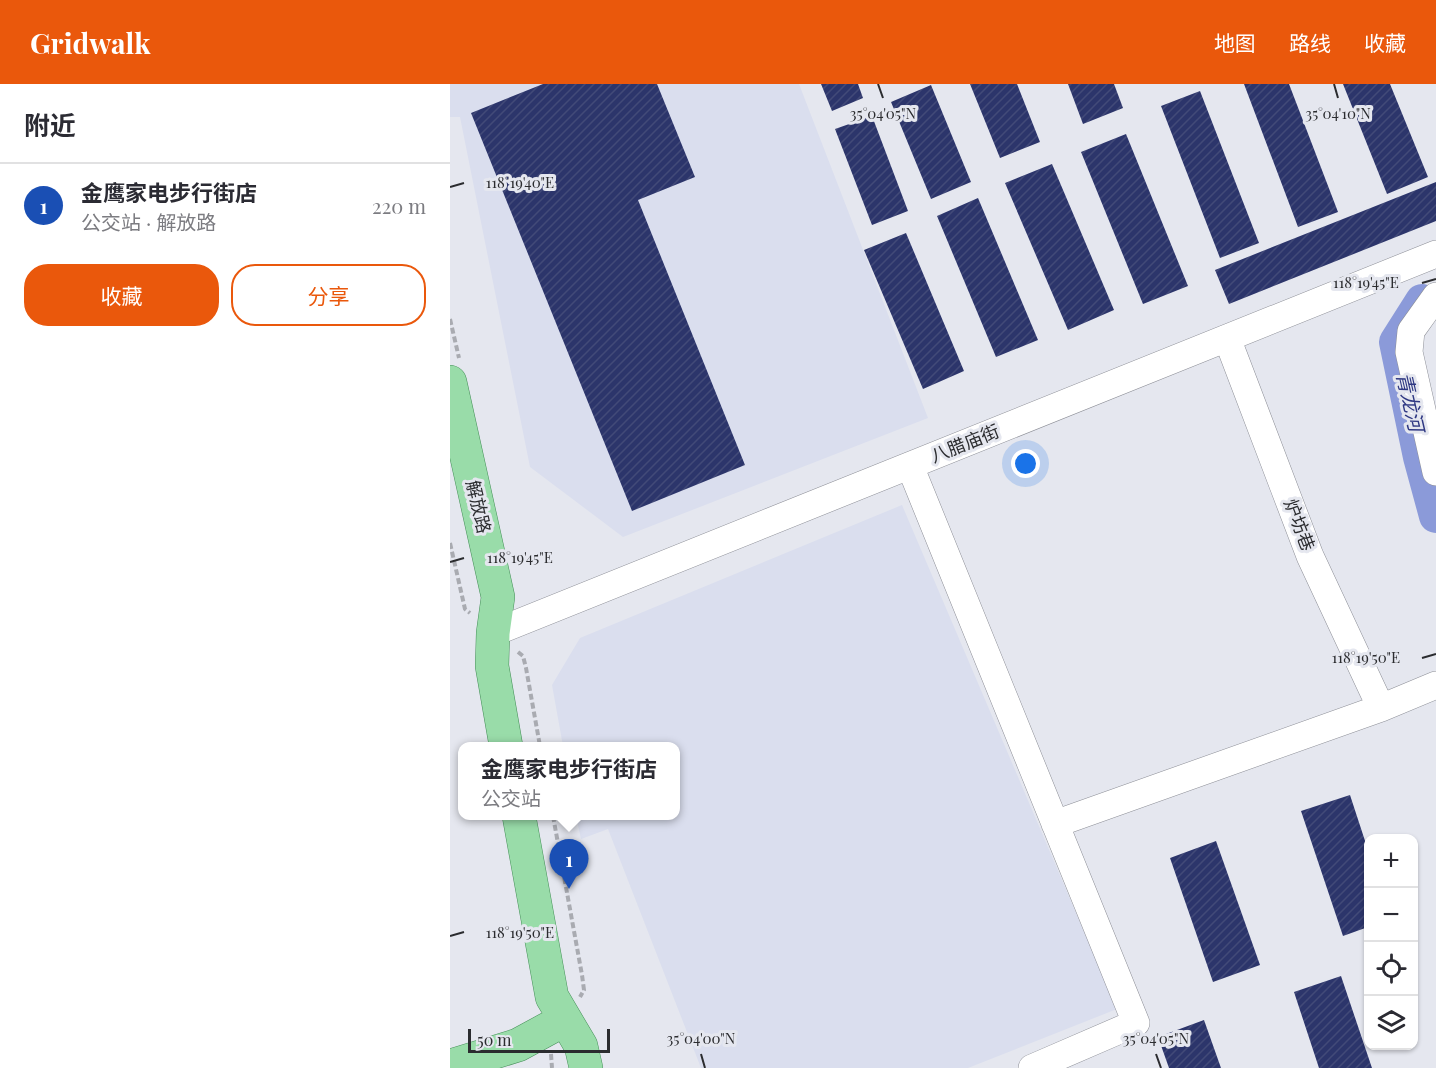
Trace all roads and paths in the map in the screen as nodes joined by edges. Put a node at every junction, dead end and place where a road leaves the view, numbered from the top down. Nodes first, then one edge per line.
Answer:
1 (1436, 254) edge
2 (1436, 296) edge
3 (1227, 338) junction
4 (450, 382) edge
5 (450, 461) edge
6 (910, 466) junction
7 (1436, 472) edge
8 (450, 543) edge
9 (493, 633) junction
10 (1436, 685) edge
11 (1381, 708) junction
12 (505, 742) edge
13 (526, 742) edge
14 (539, 742) edge
15 (520, 820) edge
16 (540, 820) edge
17 (554, 820) edge
18 (1055, 824) junction
19 (564, 1020) junction
20 (450, 1045) edge
21 (450, 1066) edge
22 (567, 1068) edge
23 (586, 1068) edge
24 (1032, 1068) edge

1 - 3 street, 八腊庙街
2 - 7 street
3 - 6 street, 八腊庙街
3 - 11 street, 炉坊巷
4 - 9 main road, 解放路
5 - 9 main road, 解放路
6 - 9 street, 八腊庙街
6 - 18 street
8 - 9 path
9 - 12 main road, 解放路
9 - 13 main road, 解放路
9 - 14 path
10 - 11 street
11 - 18 street
15 - 19 main road
16 - 19 main road
17 - 19 path
18 - 24 street
19 - 20 main road
19 - 21 main road
19 - 22 main road
19 - 23 main road

